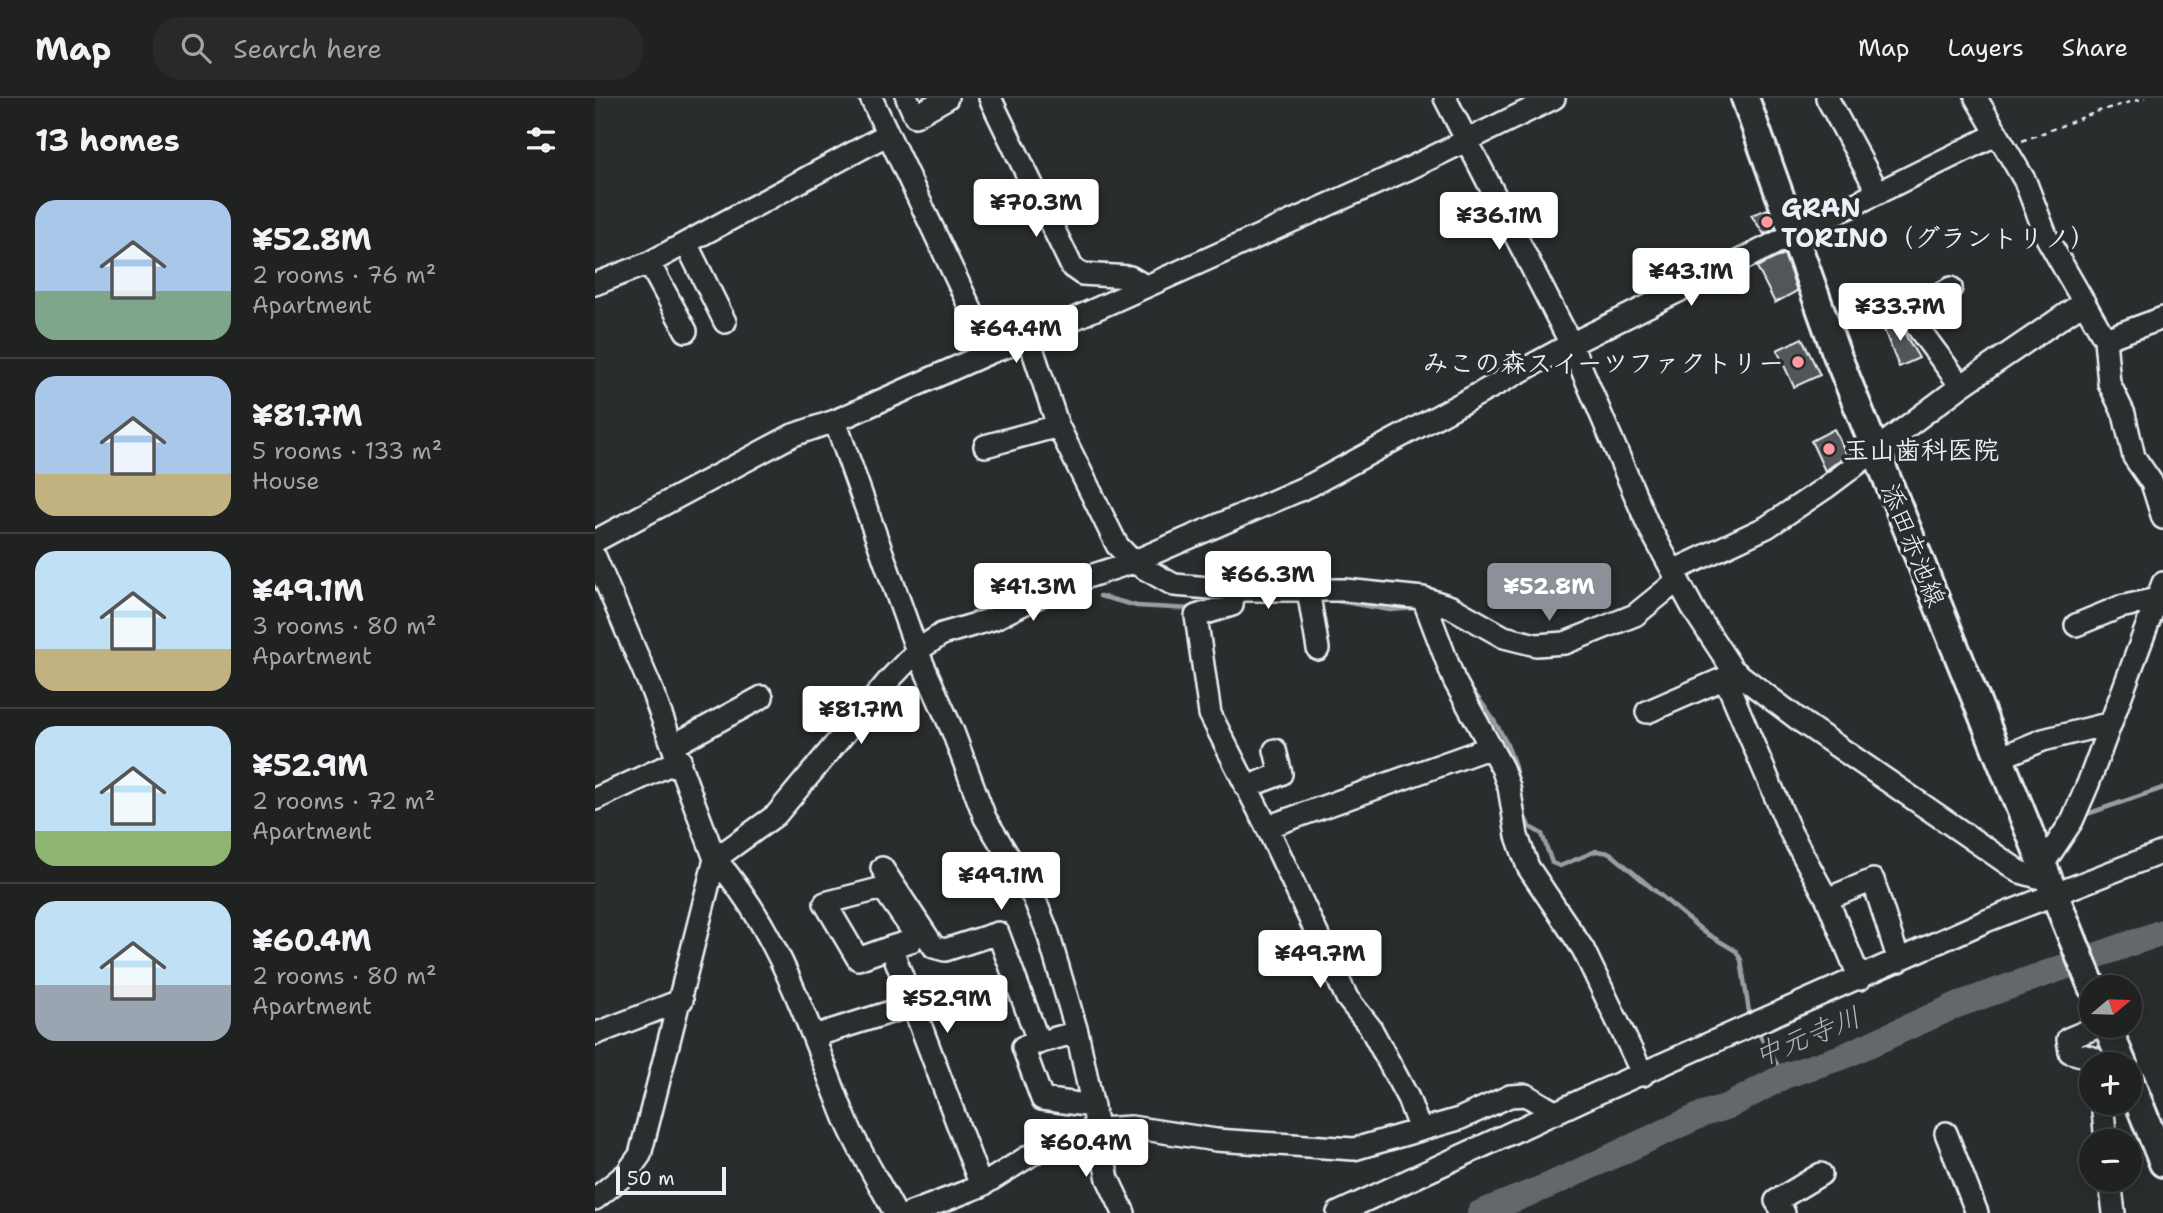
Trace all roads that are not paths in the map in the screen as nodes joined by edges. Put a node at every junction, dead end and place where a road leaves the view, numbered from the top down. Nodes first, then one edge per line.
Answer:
1 (871, 98) edge
2 (907, 98) edge
3 (947, 98) edge
4 (991, 98) edge
5 (1445, 98) edge
6 (1554, 98) edge
7 (1745, 98) edge
8 (1827, 98) edge
9 (1976, 98) edge
10 (888, 134) junction
11 (1464, 141) junction
12 (2001, 141) junction
13 (1878, 192) junction
14 (1792, 234) junction
15 (686, 243) junction
16 (649, 263) junction
17 (595, 284) edge
18 (1145, 286) junction
19 (1951, 288) dead end
20 (2084, 302) junction
21 (2163, 318) edge
22 (725, 323) dead end
23 (686, 331) dead end
24 (1029, 339) junction
25 (2105, 339) junction
26 (1571, 344) junction
27 (991, 352) junction
28 (1961, 386) junction
29 (835, 421) junction
30 (1059, 426) junction
31 (985, 446) dead end
32 (1876, 450) junction
33 (2163, 518) edge
34 (595, 541) edge
35 (595, 556) edge
36 (1133, 562) junction
37 (1675, 576) junction
38 (1233, 590) junction
39 (1308, 590) junction
40 (2160, 591) edge
41 (1423, 598) junction
42 (2075, 625) dead end
43 (1318, 649) dead end
44 (917, 651) junction
45 (1729, 674) junction
46 (762, 697) dead end
47 (1647, 712) dead end
48 (2111, 723) junction
49 (1491, 747) junction
50 (1275, 750) dead end
51 (677, 753) junction
52 (1999, 758) junction
53 (1246, 787) junction
54 (595, 799) edge
55 (1266, 827) junction
56 (2163, 852) edge
57 (715, 859) junction
58 (882, 868) dead end
59 (2051, 885) junction
60 (1827, 899) junction
61 (891, 947) dead end
62 (1899, 961) junction
63 (2087, 975) edge
64 (1860, 979) junction
65 (682, 1000) junction
66 (913, 1005) junction
67 (1077, 1032) junction
68 (595, 1034) edge
69 (2079, 1034) edge
70 (814, 1036) junction
71 (1039, 1043) junction
72 (2079, 1054) edge
73 (1643, 1074) junction
74 (1093, 1106) junction
75 (2142, 1111) edge
76 (1556, 1113) junction
77 (1098, 1129) junction
78 (1420, 1130) junction
79 (1946, 1133) dead end
80 (2163, 1163) edge
81 (1821, 1174) dead end
82 (981, 1186) junction
83 (2111, 1192) edge
84 (595, 1199) edge
85 (895, 1213) edge
86 (911, 1213) edge
87 (1124, 1213) edge
88 (1338, 1213) edge
89 (1784, 1213) edge
90 (1977, 1213) edge
91 (2113, 1213) edge

1 - 10 street
2 - 3 street
4 - 18 street
5 - 11 street
6 - 11 street
7 - 14 main road, 添田赤池線
8 - 13 street
9 - 12 street
10 - 15 street
10 - 27 street
11 - 18 street
11 - 26 street
12 - 13 street
12 - 20 street
13 - 14 street
14 - 26 street
14 - 32 main road, 添田赤池線
15 - 16 street
15 - 22 street
16 - 17 street
16 - 23 street
18 - 24 street
19 - 28 street
20 - 25 street
20 - 28 street
21 - 25 street
24 - 27 street
24 - 30 street
25 - 33 street
26 - 36 street
26 - 37 street
27 - 29 street
28 - 32 street
29 - 34 street
29 - 44 street
30 - 31 street
30 - 36 street
32 - 37 street
32 - 52 main road, 添田赤池線
35 - 51 street
36 - 38 street
36 - 44 street
37 - 41 street
37 - 45 street
38 - 39 street
38 - 53 street
39 - 41 street
39 - 43 street
40 - 42 street
40 - 48 street
41 - 49 street
44 - 57 street
44 - 67 street
45 - 47 street
45 - 59 street
45 - 60 street
46 - 51 street
48 - 52 street
48 - 59 street
49 - 55 street
49 - 73 street
50 - 53 street
51 - 54 street
51 - 57 street
52 - 59 main road, 添田赤池線
53 - 55 street
55 - 78 street
56 - 59 street
57 - 65 street
57 - 70 street
58 - 71 street
59 - 62 street
59 - 63 main road, 添田赤池線
60 - 62 street
60 - 64 street
61 - 66 street
62 - 64 street
64 - 73 street
65 - 68 street
65 - 84 street
66 - 70 street
66 - 82 street
67 - 71 street
67 - 74 street
69 - 72 street
70 - 85 street
71 - 74 street
73 - 76 street
74 - 77 street
75 - 80 main road
76 - 78 street
76 - 88 street
77 - 78 street
77 - 82 street
77 - 87 street
79 - 90 street
81 - 89 street
82 - 86 street
83 - 91 street

